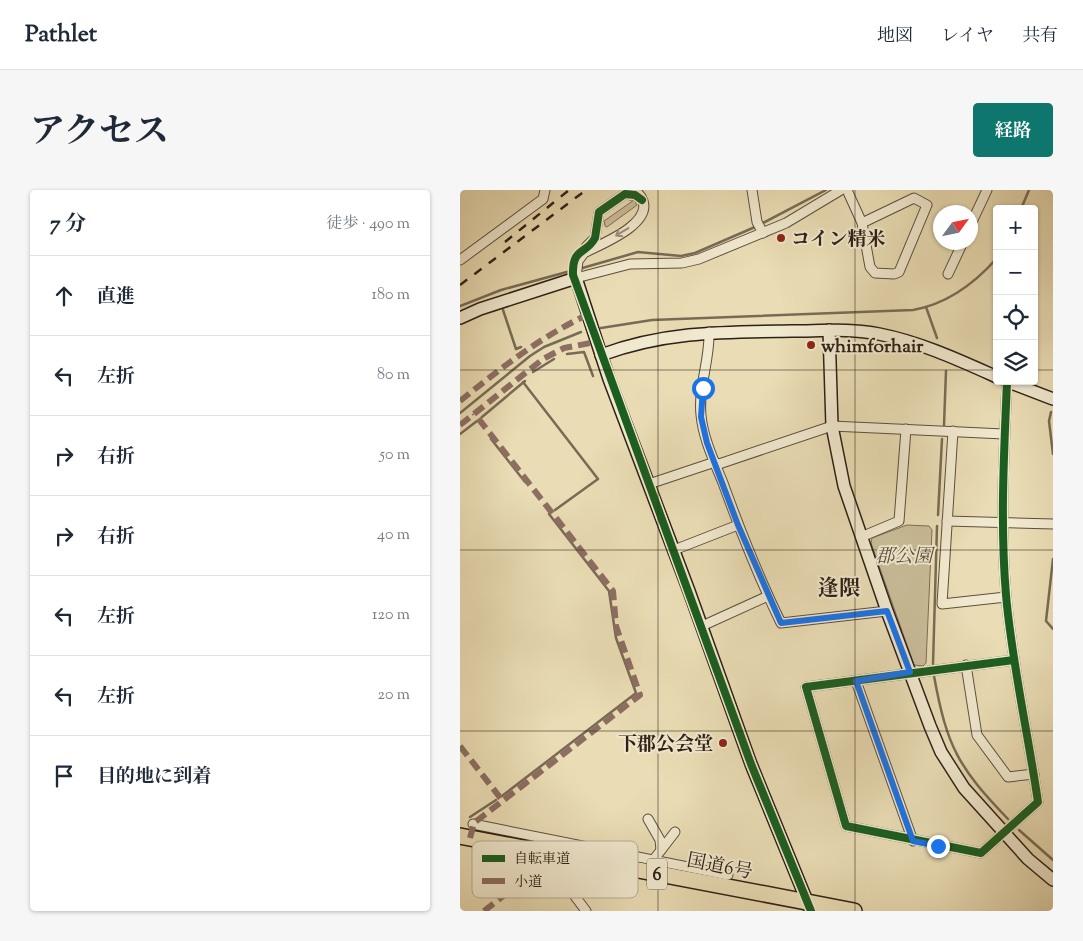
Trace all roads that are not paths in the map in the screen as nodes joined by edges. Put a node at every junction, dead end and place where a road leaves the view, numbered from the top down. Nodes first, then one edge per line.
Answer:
1 (545, 190) edge
2 (623, 190) edge
3 (632, 190) edge
4 (752, 190) edge
5 (841, 190) edge
6 (847, 190) edge
7 (987, 190) edge
8 (642, 200) junction
9 (978, 209) edge
10 (862, 223) junction
11 (596, 232) junction
12 (763, 233) junction
13 (959, 250) edge
14 (460, 260) edge
15 (575, 272) junction
16 (948, 274) dead end
17 (460, 318) edge
18 (829, 330) junction
19 (709, 332) junction
20 (601, 356) junction
21 (993, 375) edge
22 (1007, 385) edge
23 (1015, 385) edge
24 (1053, 399) edge
25 (832, 426) junction
26 (906, 429) junction
27 (953, 432) junction
28 (1004, 434) junction
29 (715, 464) junction
30 (649, 484) junction
31 (947, 521) junction
32 (1002, 522) junction
33 (1053, 524) edge
34 (738, 525) junction
35 (861, 537) junction
36 (674, 550) junction
37 (768, 596) junction
38 (1006, 597) junction
39 (887, 611) junction
40 (702, 626) junction
41 (1014, 660) junction
42 (966, 665) junction
43 (910, 672) junction
44 (856, 681) junction
45 (1034, 774) junction
46 (648, 819) dead end
47 (473, 824) dead end
48 (675, 832) dead end
49 (1004, 832) junction
50 (460, 836) edge
51 (486, 841) edge
52 (544, 841) edge
53 (913, 841) junction
54 (661, 850) junction
55 (638, 863) edge
56 (638, 865) edge
57 (649, 866) junction
58 (728, 875) dead end
59 (1053, 880) edge
60 (577, 898) edge
61 (810, 907) edge
62 (586, 911) edge
63 (854, 911) edge

1 - 14 street
2 - 11 street
3 - 8 street
4 - 12 street
5 - 12 street
6 - 10 street
7 - 9 street
8 - 11 street
8 -> 15 street
10 - 10 street
11 - 15 street
12 - 15 street
13 - 16 street
15 - 17 street
15 - 20 street
18 - 19 street
18 - 21 street
18 - 25 street
19 - 20 street
19 - 29 street
20 - 30 street
22 - 28 street
23 - 24 street
25 - 26 street
25 - 29 street
25 - 35 street
26 - 27 street
26 - 35 street
27 - 28 street
27 - 31 street
28 - 32 street
29 - 30 street
29 - 34 street
30 - 36 street
31 - 32 street
31 - 38 street
32 - 33 street
32 - 38 street
34 - 36 street
34 - 37 street
35 - 39 street
36 - 40 street
37 - 39 street
37 - 40 street
38 - 41 street
39 - 43 street
40 - 61 street
41 - 42 street
41 - 45 street
42 - 43 street
42 - 45 street
43 - 44 street
43 - 49 street
44 - 53 street
44 - 53 street
45 - 49 street
46 - 54 street
47 - 52 street
48 - 54 street
49 - 53 street
49 - 59 street
50 - 51 highway, 国道6号 / 6
54 - 57 street
55 - 57 street
56 - 57 highway, 国道6号 / 6
57 - 58 street
57 - 61 highway, 国道6号 / 6
60 - 62 street
61 - 63 highway, 国道6号 / 6

